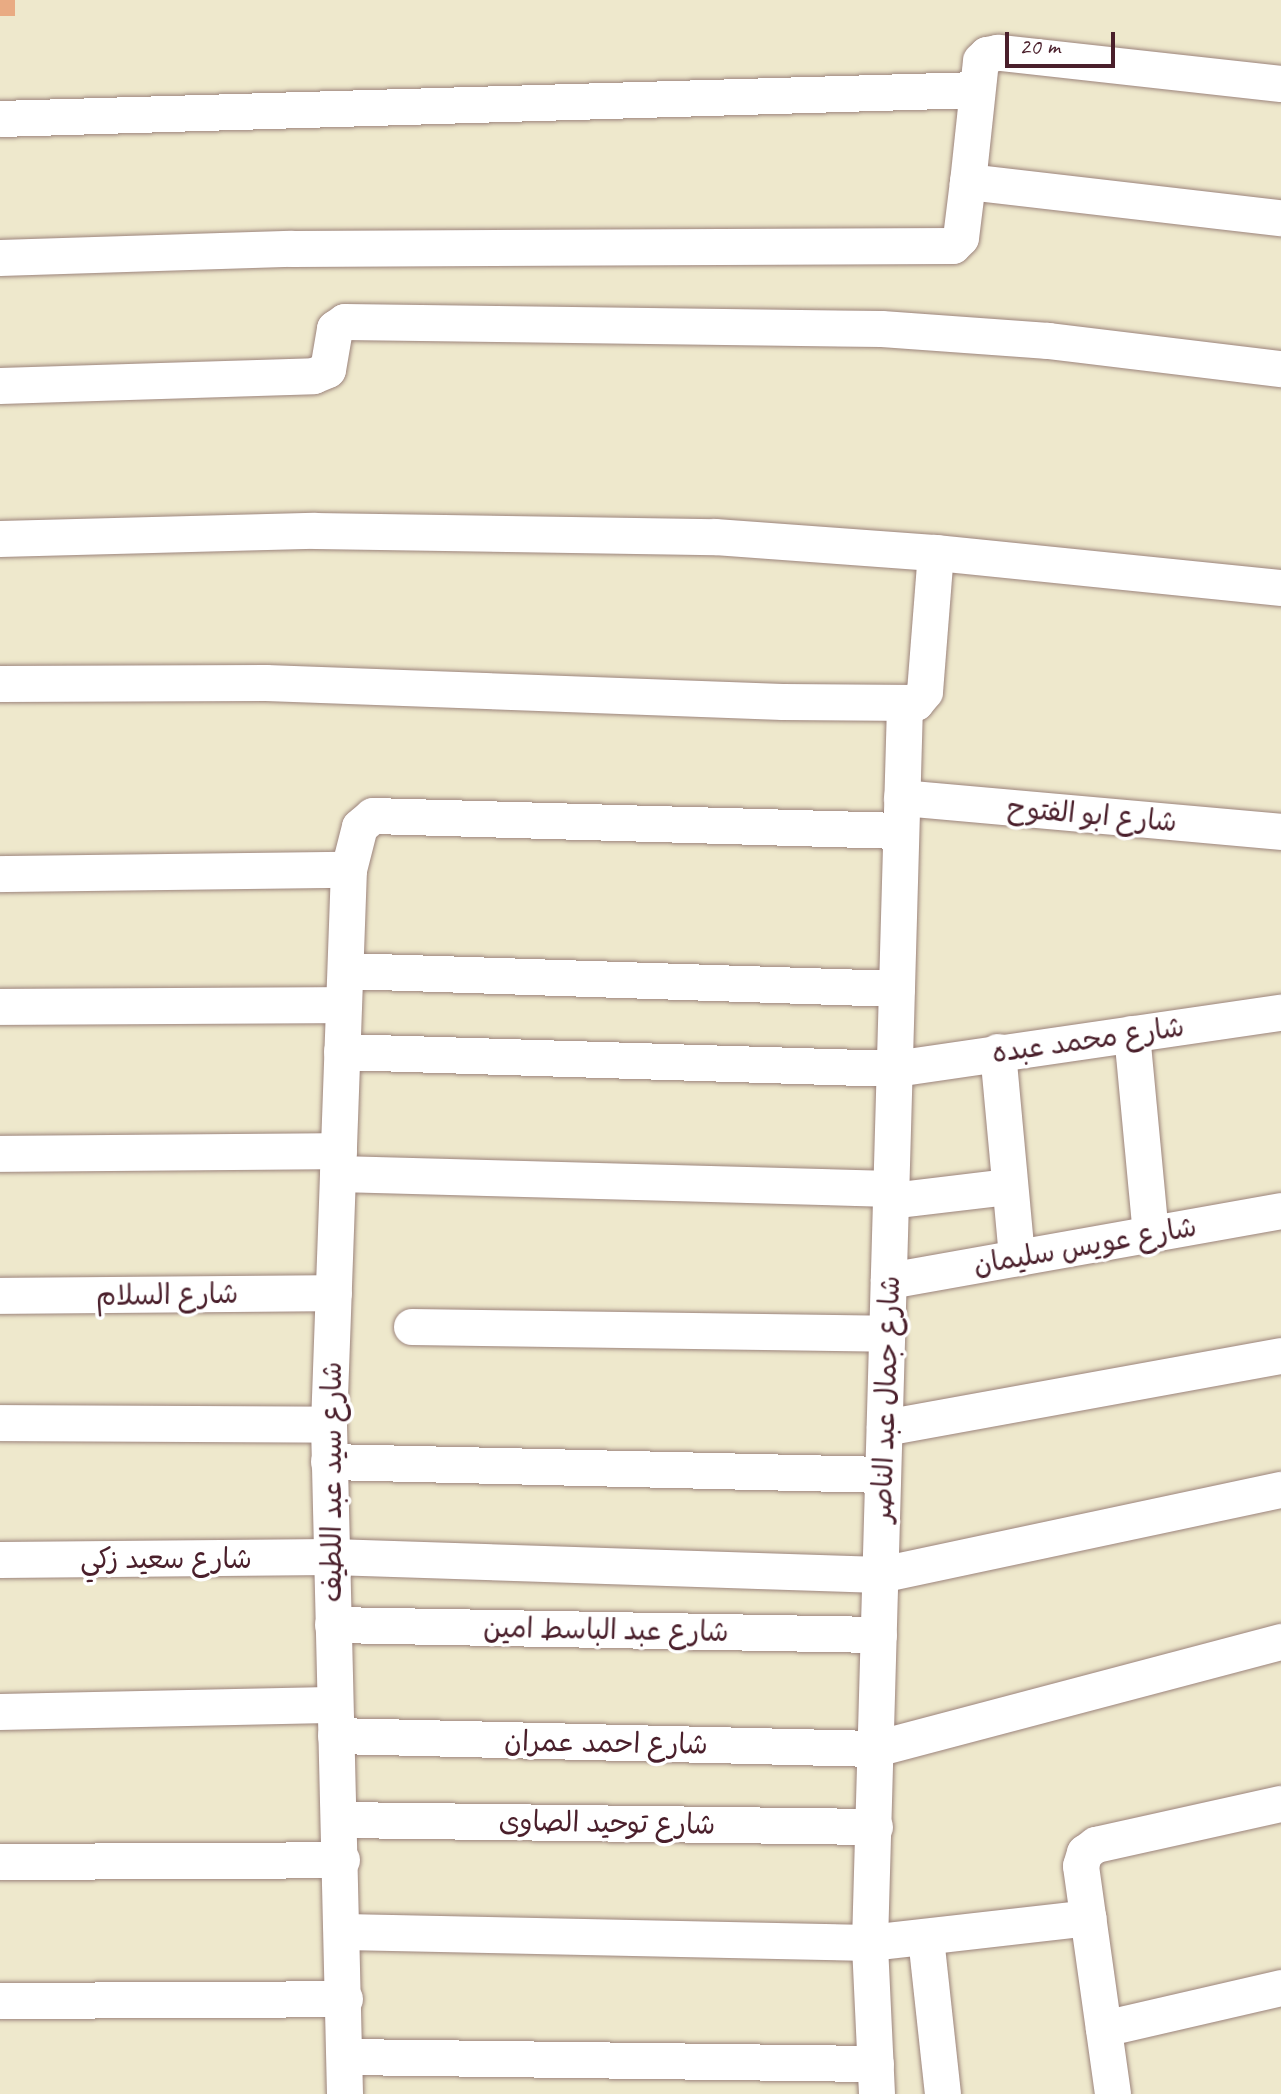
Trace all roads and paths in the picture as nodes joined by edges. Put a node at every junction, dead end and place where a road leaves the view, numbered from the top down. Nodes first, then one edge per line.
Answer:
1 (1281, 84) edge
2 (976, 90) junction
3 (0, 119) edge
4 (968, 182) junction
5 (1281, 218) edge
6 (0, 258) edge
7 (1281, 369) edge
8 (0, 386) edge
9 (0, 539) edge
10 (936, 553) junction
11 (1281, 588) edge
12 (0, 684) edge
13 (905, 705) junction
14 (902, 815) junction
15 (1281, 832) edge
16 (349, 870) junction
17 (0, 874) edge
18 (345, 988) junction
19 (897, 989) junction
20 (0, 1007) edge
21 (1281, 1013) edge
22 (1132, 1034) junction
23 (342, 1052) junction
24 (998, 1052) junction
25 (895, 1069) junction
26 (0, 1154) edge
27 (338, 1163) junction
28 (1009, 1187) junction
29 (891, 1195) junction
30 (1281, 1211) edge
31 (1151, 1234) junction
32 (1017, 1258) junction
33 (889, 1281) junction
34 (334, 1293) junction
35 (0, 1296) edge
36 (412, 1327) dead end
37 (887, 1334) junction
38 (1281, 1356) edge
39 (0, 1423) edge
40 (329, 1425) junction
41 (885, 1428) junction
42 (329, 1462) junction
43 (883, 1475) junction
44 (1281, 1490) edge
45 (332, 1557) junction
46 (0, 1560) edge
47 (881, 1575) junction
48 (333, 1625) junction
49 (879, 1635) junction
50 (1281, 1642) edge
51 (0, 1712) edge
52 (336, 1720) junction
53 (876, 1749) junction
54 (1281, 1804) edge
55 (340, 1820) junction
56 (875, 1827) junction
57 (342, 1860) junction
58 (0, 1862) edge
59 (1089, 1918) junction
60 (344, 1932) junction
61 (926, 1938) junction
62 (870, 1943) junction
63 (1281, 1988) edge
64 (345, 1999) junction
65 (0, 2001) edge
66 (1104, 2029) junction
67 (345, 2057) junction
68 (877, 2079) edge
69 (345, 2094) edge
70 (943, 2094) edge
71 (1113, 2094) edge

1 - 2 street
2 - 3 street
2 - 4 street
4 - 5 street
4 - 6 street
7 - 8 street
9 - 10 street
10 - 11 street
10 - 13 street
12 - 13 street
13 - 14 street, شارع جمال عبد الناصر
14 - 15 street, شارع ابو الفتوح
14 - 16 street, شارع ابو الفتوح
14 - 19 street, شارع جمال عبد الناصر
16 - 17 street
16 - 18 street, شارع سيد عبد اللطيف
18 - 19 street
18 - 20 street
18 - 23 street, شارع سيد عبد اللطيف
19 - 25 street, شارع جمال عبد الناصر
21 - 22 street, شارع محمد عبده
22 - 24 street, شارع محمد عبده
22 - 31 street
23 - 25 street, شارع محمد عبده
23 - 27 street, شارع سيد عبد اللطيف
24 - 25 street, شارع محمد عبده
24 - 28 street
25 - 29 street, شارع جمال عبد الناصر
26 - 27 street
27 - 29 street
27 - 34 street, شارع سيد عبد اللطيف
28 - 29 street
28 - 32 street
29 - 33 street, شارع جمال عبد الناصر
30 - 31 street, شارع عويس سليمان
31 - 32 street, شارع عويس سليمان
32 - 33 street, شارع عويس سليمان
33 - 37 street, شارع جمال عبد الناصر
34 - 35 street, شارع السلام
34 - 40 street, شارع سيد عبد اللطيف
36 - 37 street
37 - 41 street, شارع جمال عبد الناصر
38 - 41 street
39 - 40 street
40 - 42 street, شارع سيد عبد اللطيف
41 - 43 street, شارع جمال عبد الناصر
42 - 43 street
42 - 45 street, شارع سيد عبد اللطيف
43 - 47 street, شارع جمال عبد الناصر
44 - 47 street, شارع سعيد زكي
45 - 46 street, شارع سعيد زكي
45 - 47 street, شارع سعيد زكي
45 - 48 street, شارع سيد عبد اللطيف
47 - 49 street, شارع جمال عبد الناصر
48 - 49 street, شارع عبد الباسط امين
48 - 52 street, شارع سيد عبد اللطيف
49 - 53 street, شارع جمال عبد الناصر
50 - 53 street, شارع احمد عمران
51 - 52 street, شارع احمد عمران
52 - 53 street, شارع احمد عمران
52 - 55 street, شارع سيد عبد اللطيف
53 - 56 street, شارع جمال عبد الناصر
54 - 59 street
55 - 56 street, شارع توحيد الصاوى
55 - 57 street, شارع سيد عبد اللطيف
56 - 62 street, شارع جمال عبد الناصر
57 - 58 street
57 - 60 street, شارع سيد عبد اللطيف
59 - 61 street
59 - 66 street
60 - 62 street
60 - 64 street, شارع سيد عبد اللطيف
61 - 62 street
61 - 70 street
62 - 68 street, شارع جمال عبد الناصر
63 - 66 street
64 - 65 street
64 - 67 street, شارع سيد عبد اللطيف
66 - 71 street
67 - 68 street
67 - 69 street, شارع سيد عبد اللطيف

